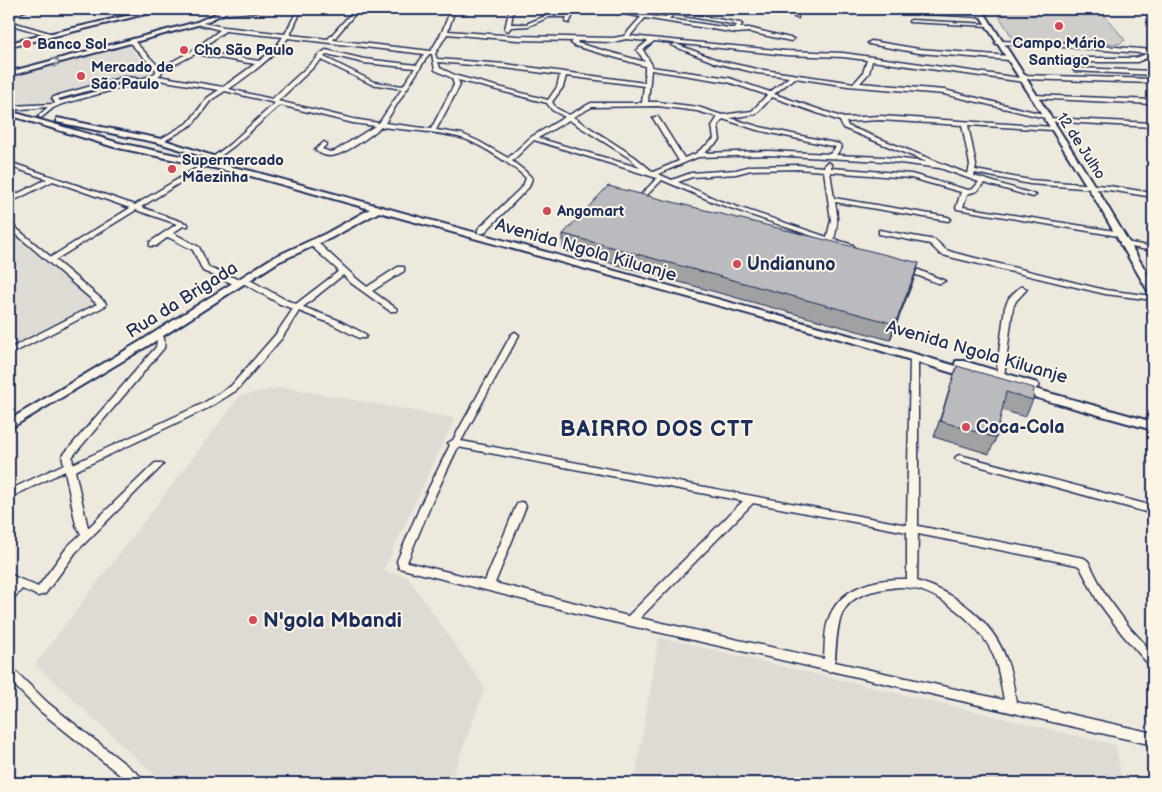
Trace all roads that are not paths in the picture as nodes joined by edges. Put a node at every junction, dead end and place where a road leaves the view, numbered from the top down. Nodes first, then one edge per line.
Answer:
1 (28, 9) edge
2 (163, 9) edge
3 (277, 9) edge
4 (300, 9) edge
5 (357, 9) edge
6 (453, 9) edge
7 (574, 9) edge
8 (601, 9) edge
9 (794, 9) edge
10 (857, 9) edge
11 (227, 10) edge
12 (511, 12) dead end
13 (981, 13) edge
14 (9, 16) edge
15 (570, 16) junction
16 (644, 16) junction
17 (861, 16) dead end
18 (796, 17) dead end
19 (207, 20) junction
20 (665, 20) junction
21 (911, 21) dead end
22 (9, 22) edge
23 (567, 22) dead end
24 (199, 23) junction
25 (988, 25) junction
26 (509, 26) junction
27 (716, 28) junction
28 (224, 29) junction
29 (736, 31) junction
30 (445, 32) junction
31 (51, 35) junction
32 (287, 36) junction
33 (505, 37) junction
34 (626, 37) junction
35 (576, 39) junction
36 (791, 39) dead end
37 (652, 40) junction
38 (665, 41) junction
39 (132, 42) junction
40 (331, 42) junction
41 (871, 43) dead end
42 (998, 43) junction
43 (707, 44) junction
44 (9, 45) edge
45 (919, 51) junction
46 (194, 52) junction
47 (326, 52) junction
48 (430, 52) junction
49 (1150, 54) edge
50 (318, 57) junction
51 (1009, 58) junction
52 (870, 59) junction
53 (436, 60) junction
54 (1072, 60) dead end
55 (260, 63) junction
56 (418, 66) junction
57 (649, 66) junction
58 (916, 66) junction
59 (159, 70) junction
60 (1076, 70) dead end
61 (1153, 73) edge
62 (9, 74) edge
63 (563, 75) junction
64 (153, 77) junction
65 (455, 77) junction
66 (793, 78) junction
67 (1023, 78) junction
68 (1153, 81) edge
69 (856, 84) junction
70 (646, 85) junction
71 (405, 88) junction
72 (223, 89) junction
73 (771, 95) junction
74 (1034, 97) junction
75 (276, 102) junction
76 (549, 102) junction
77 (1153, 102) edge
78 (646, 103) junction
79 (56, 104) junction
80 (9, 109) edge
81 (9, 113) edge
82 (41, 116) junction
83 (569, 117) junction
84 (722, 117) junction
85 (656, 118) dead end
86 (843, 120) junction
87 (1048, 121) junction
88 (964, 122) junction
89 (380, 125) junction
90 (1153, 125) edge
91 (116, 130) junction
92 (433, 131) junction
93 (149, 138) junction
94 (533, 138) junction
95 (100, 140) junction
96 (162, 142) junction
97 (324, 144) dead end
98 (136, 148) junction
99 (697, 155) junction
100 (831, 157) junction
101 (212, 161) junction
102 (682, 161) junction
103 (508, 162) junction
104 (9, 164) edge
105 (940, 166) junction
106 (827, 169) junction
107 (651, 174) junction
108 (971, 174) junction
109 (661, 177) junction
110 (52, 179) junction
111 (983, 181) junction
112 (673, 182) junction
113 (1092, 187) junction
114 (965, 191) junction
115 (1153, 195) edge
116 (1033, 196) dead end
117 (639, 200) edge
118 (832, 200) junction
119 (9, 201) edge
120 (136, 209) junction
121 (377, 209) junction
122 (948, 219) dead end
123 (184, 224) joint
124 (9, 225) edge
125 (481, 231) junction
126 (882, 232) dead end
127 (169, 234) junction
128 (1118, 234) junction
129 (830, 240) junction
130 (312, 242) junction
131 (1123, 242) junction
132 (153, 244) dead end
133 (1153, 249) edge
134 (858, 250) edge
135 (50, 260) junction
136 (894, 264) edge
137 (401, 269) dead end
138 (343, 271) junction
139 (940, 281) dead end
140 (241, 282) junction
141 (1022, 289) dead end
142 (368, 290) junction
143 (1153, 291) edge
144 (1153, 298) edge
145 (298, 307) junction
146 (393, 309) dead end
147 (158, 335) junction
148 (516, 335) dead end
149 (362, 336) dead end
150 (9, 352) edge
151 (914, 357) junction
152 (1000, 376) junction
153 (1153, 418) edge
154 (9, 425) edge
155 (1153, 426) edge
156 (454, 443) junction
157 (960, 458) dead end
158 (158, 465) dead end
159 (68, 468) junction
160 (9, 494) edge
161 (751, 499) junction
162 (521, 506) dead end
163 (1153, 510) edge
164 (913, 528) junction
165 (86, 534) junction
166 (9, 578) edge
167 (22, 584) junction
168 (912, 584) junction
169 (488, 587) junction
170 (9, 596) edge
171 (630, 621) junction
172 (1153, 661) edge
173 (829, 667) junction
174 (9, 673) edge
175 (1010, 707) junction
176 (1153, 739) edge
177 (140, 783) edge

1 - 14 street
2 - 31 main road
3 - 11 street
4 - 32 street
5 - 40 street
6 - 30 street
7 - 15 street
8 - 16 street
9 - 18 street
10 - 13 street
10 - 17 street
11 - 19 main road
11 - 19 main road
12 - 26 street
13 - 25 main road, 12 de Julho
15 - 23 street
15 - 26 street
16 - 20 street
16 - 34 street
19 - 24 main road
20 - 27 street
20 - 29 street
21 - 25 street
22 - 31 street
24 - 28 street
24 - 39 main road
25 - 42 main road, 12 de Julho
26 - 33 street
27 - 29 street
27 - 43 street
28 - 32 street
28 - 46 street
29 - 36 street
30 - 33 street
30 - 48 street
31 - 44 main road
32 - 40 street
32 - 55 street
33 - 35 street
34 - 35 street
34 - 37 street
35 - 57 street
37 - 38 street
37 - 57 street
38 - 43 street
38 - 66 street
39 - 59 street
62 -> 39 main road
40 - 47 street
40 - 48 street
41 - 45 street
42 - 49 street
42 - 51 main road, 12 de Julho
43 - 52 street
45 - 51 street
45 - 58 street
46 - 55 street
46 - 59 street
47 - 50 street
47 - 56 street
48 - 53 street
48 - 56 street
49 - 54 street
50 - 71 street
50 - 75 street
51 - 67 main road, 12 de Julho
52 - 58 street
52 - 69 street
53 - 63 street
53 - 65 street
55 - 72 street
56 - 71 street
57 - 70 street
57 - 73 street
58 - 67 street
59 - 64 street
60 - 61 street
63 - 70 street
63 - 76 street
64 - 72 street
64 - 79 street
65 - 76 street
65 - 92 street
66 - 69 street
66 - 73 street
67 - 68 street
67 - 74 main road, 12 de Julho
69 - 87 street
70 - 78 street
71 - 89 street
72 - 75 street
72 - 96 street
73 - 84 street
73 - 86 street
74 - 77 street
74 - 87 main road, 12 de Julho
75 - 89 street
75 - 101 street
76 - 83 street
78 - 83 street
78 - 84 street
79 - 80 street
79 - 82 street
80 - 82 main road, Avenida Ngola Kiluanje
81 - 95 main road, Avenida Ngola Kiluanje
82 - 91 main road, Avenida Ngola Kiluanje
83 - 94 street
83 - 107 street
84 - 99 street
84 - 100 street
85 - 102 street
86 - 88 street
86 - 105 street
87 - 88 street
87 - 90 street
87 - 113 main road, 12 de Julho
88 - 108 street
89 - 92 street
89 - 97 street
91 - 93 main road, Avenida Ngola Kiluanje
91 - 95 main road
92 - 103 street
93 - 96 main road, Avenida Ngola Kiluanje
93 - 98 main road
94 - 103 street
94 - 107 street
95 - 98 main road, Avenida Ngola Kiluanje
96 - 101 main road, Avenida Ngola Kiluanje
98 - 101 main road, Avenida Ngola Kiluanje
99 - 100 street
99 - 102 street
100 - 105 street
100 - 106 street
101 - 120 street
101 - 121 main road, Avenida Ngola Kiluanje
101 - 125 main road, Avenida Ngola Kiluanje
102 - 107 street
103 - 125 street
104 - 110 street
105 - 108 street
106 - 112 street
106 - 114 street
106 - 118 street
107 - 109 street
108 - 111 street
108 - 113 street
109 - 112 street
109 - 117 street
110 - 119 street
110 - 120 street
111 - 114 street
111 - 116 street
112 - 129 street
113 - 115 street
113 - 128 main road, 12 de Julho
114 - 128 street
118 - 122 street
118 - 129 street
120 - 123 street
120 - 135 street
121 - 130 main road, Rua da Brigada
121 - 151 main road, Avenida Ngola Kiluanje
123 - 127 street
124 - 135 street
125 - 152 main road, Avenida Ngola Kiluanje
126 - 144 street
127 - 132 street
127 - 140 street
128 - 131 main road, 12 de Julho
129 - 134 street
130 - 138 street
130 - 140 main road, Rua da Brigada
131 - 133 street
131 - 143 main road, 12 de Julho
135 - 150 street
136 - 139 street
137 - 142 street
138 - 142 street
138 - 145 street
140 - 145 street
140 - 147 main road, Rua da Brigada
141 - 152 street
142 - 146 street
145 - 149 street
145 - 159 street
147 - 154 main road, Rua da Brigada
147 - 159 street
148 - 156 street
151 - 155 main road, Avenida Ngola Kiluanje
151 - 164 street
152 - 153 main road, Avenida Ngola Kiluanje
156 - 161 street
156 - 169 street
157 - 163 street
158 - 165 street
159 - 160 street
159 - 165 street
161 - 164 street
161 - 171 street
162 - 169 street
164 - 168 street
164 - 172 street
165 - 167 street
166 - 167 street
167 - 170 street
168 - 173 street
168 - 175 street
169 - 171 street
171 - 173 street
173 - 175 street
174 - 177 street
175 - 176 street

